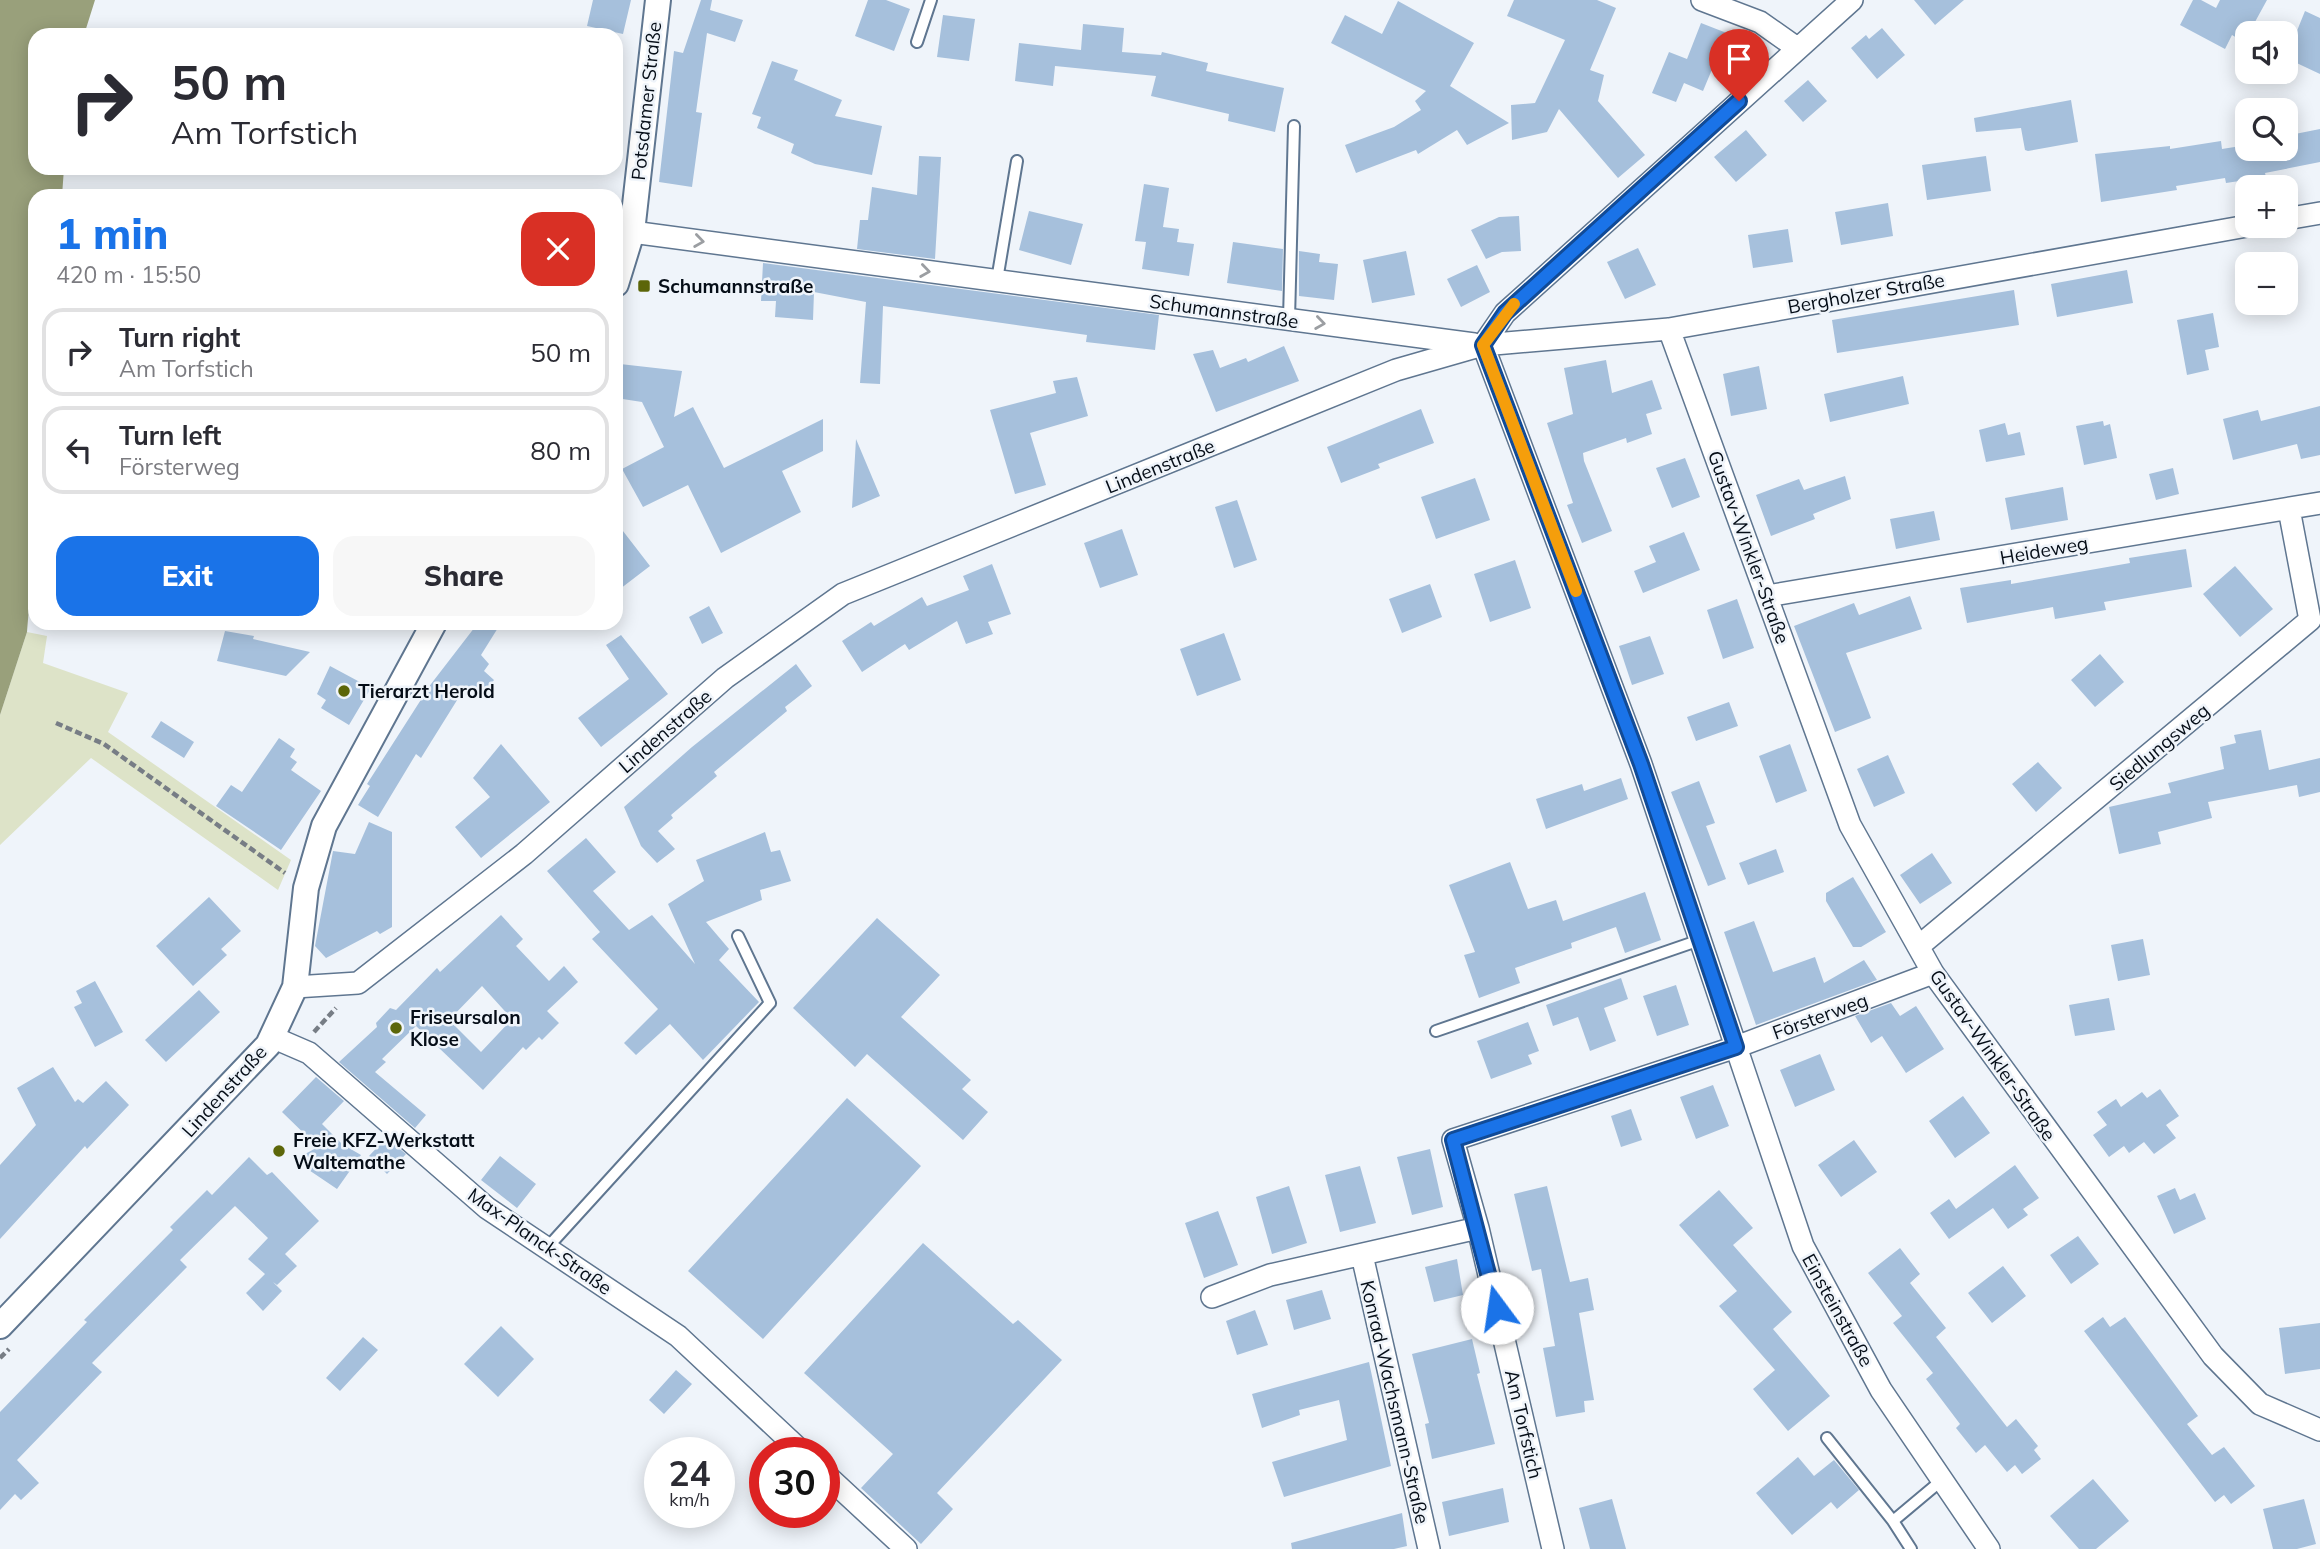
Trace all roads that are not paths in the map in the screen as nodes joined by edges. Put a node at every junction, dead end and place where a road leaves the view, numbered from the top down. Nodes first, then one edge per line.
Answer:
1 (658, 0) edge
2 (932, 0) edge
3 (1702, 0) edge
4 (1852, 0) edge
5 (917, 42) dead end
6 (1797, 48) junction
7 (1294, 126) dead end
8 (1017, 161) dead end
9 (2320, 213) edge
10 (2298, 217) edge
11 (2235, 228) edge
12 (632, 232) junction
13 (623, 261) edge
14 (997, 280) junction
15 (1289, 319) junction
16 (1669, 329) junction
17 (1483, 345) junction
18 (2320, 503) edge
19 (2289, 509) junction
20 (1767, 596) junction
21 (430, 630) edge
22 (738, 936) dead end
23 (1700, 940) junction
24 (1919, 946) junction
25 (1933, 973) junction
26 (295, 988) junction
27 (1437, 1031) dead end
28 (272, 1037) junction
29 (1736, 1047) junction
30 (1478, 1228) junction
31 (547, 1248) junction
32 (1362, 1255) junction
33 (1212, 1297) dead end
34 (0, 1326) edge
35 (2320, 1430) edge
36 (786, 1437) edge
37 (1826, 1438) dead end
38 (1942, 1480) junction
39 (840, 1488) edge
40 (1893, 1521) junction
41 (1982, 1547) edge
42 (906, 1549) edge
43 (1429, 1549) edge
44 (1553, 1549) edge
45 (1911, 1549) edge

1 - 12 street, Potsdamer Straße
2 - 5 lane
3 - 6 street
4 - 6 street
6 - 17 street
7 - 15 lane
8 - 14 lane
9 - 10 street
11 - 16 street, Bergholzer Straße
12 - 13 street, Potsdamer Straße
12 -> 14 street, Schumannstraße
14 - 15 street, Schumannstraße
15 -> 17 street, Schumannstraße
16 - 17 street, Bergholzer Straße
16 - 20 street, Gustav-Winkler-Straße
17 - 23 street
17 - 26 street, Lindenstraße
18 - 19 street, Heideweg
19 - 20 street, Heideweg
19 - 24 street, Siedlungsweg
20 - 24 street, Gustav-Winkler-Straße
21 - 26 street
22 - 31 lane
23 - 27 lane
23 - 29 street
24 - 25 street, Gustav-Winkler-Straße
25 - 29 street, Försterweg
25 - 35 street, Gustav-Winkler-Straße
26 - 28 street, Lindenstraße
28 - 31 street, Max-Planck-Straße
28 - 34 street, Lindenstraße
29 - 30 street, Am Torfstich
29 - 38 street, Einsteinstraße
30 - 32 street, Konrad-Wachsmann-Straße
30 - 44 street, Am Torfstich
31 - 36 street, Max-Planck-Straße
32 - 33 street, Konrad-Wachsmann-Straße
32 - 43 street, Konrad-Wachsmann-Straße
37 - 40 lane
38 - 40 lane
38 - 41 street, Einsteinstraße
39 - 42 street
40 - 45 lane

